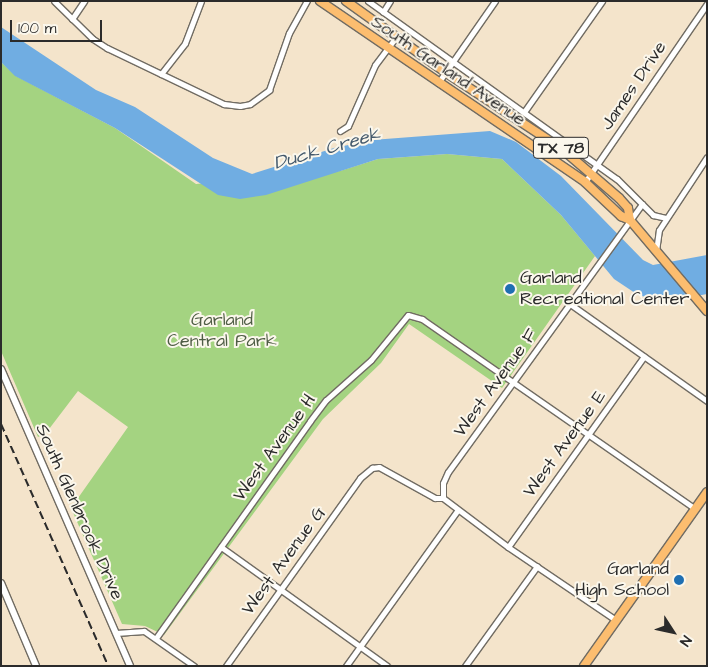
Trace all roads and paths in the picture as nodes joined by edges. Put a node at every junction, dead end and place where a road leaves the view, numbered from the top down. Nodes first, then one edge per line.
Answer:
1 (54, 1) edge
2 (84, 1) edge
3 (201, 1) edge
4 (307, 1) edge
5 (320, 1) edge
6 (346, 1) edge
7 (368, 1) edge
8 (390, 1) edge
9 (495, 1) edge
10 (602, 1) edge
11 (707, 4) edge
12 (383, 12) junction
13 (72, 19) junction
14 (396, 37) junction
15 (388, 49) junction
16 (452, 62) junction
17 (445, 72) junction
18 (161, 74) junction
19 (437, 84) junction
20 (524, 112) junction
21 (340, 131) dead end
22 (707, 156) edge
23 (597, 165) junction
24 (592, 172) junction
25 (585, 182) junction
26 (642, 204) junction
27 (632, 217) junction
28 (666, 218) junction
29 (656, 252) junction
30 (570, 304) junction
31 (705, 309) edge
32 (644, 356) junction
33 (1, 369) edge
34 (513, 382) junction
35 (707, 401) edge
36 (589, 434) junction
37 (707, 492) edge
38 (443, 498) junction
39 (695, 509) junction
40 (457, 511) junction
41 (221, 547) junction
42 (508, 548) junction
43 (536, 566) junction
44 (1, 583) edge
45 (281, 590) junction
46 (616, 620) junction
47 (116, 633) junction
48 (156, 638) junction
49 (360, 646) junction
50 (36, 666) edge
51 (130, 666) edge
52 (194, 666) edge
53 (226, 666) edge
54 (346, 666) edge
55 (387, 666) edge
56 (465, 666) edge
57 (584, 666) edge

1 - 13 street
2 - 13 street
3 - 18 street
4 - 18 street
5 - 15 main road, South Garland Avenue / TX 78
6 - 14 main road, South Garland Avenue / TX 78
7 - 12 street
8 - 12 street
9 - 16 street
10 - 20 street
11 - 23 street, James Drive
12 - 16 street
13 - 18 street
14 - 15 street
14 - 17 main road, South Garland Avenue / TX 78
15 - 19 main road, South Garland Avenue / TX 78
15 - 21 street
16 - 17 street
16 - 20 street
17 - 19 street
17 - 24 main road, South Garland Avenue / TX 78
19 - 25 main road, South Garland Avenue / TX 78
20 - 23 street
22 - 28 street
23 - 24 street, James Drive
23 - 26 street
24 - 25 street, James Drive
24 - 27 main road, South Garland Avenue / TX 78
25 - 27 main road, South Garland Avenue / TX 78
26 - 27 street, West Avenue F
26 - 28 street
27 - 29 main road, South Garland Avenue / TX 78
27 - 30 street, West Avenue F
28 - 29 street
29 - 31 main road, South Garland Avenue / TX 78
30 - 32 street
30 - 34 street, West Avenue F
32 - 35 street
32 - 36 street, West Avenue E
33 - 47 street, South Glenbrook Drive
34 - 36 street
34 - 38 street, West Avenue F
34 - 41 street, West Avenue H
36 - 39 street
36 - 42 street, West Avenue E
37 - 39 main road
38 - 40 street
38 - 45 street, West Avenue G
39 - 46 main road
40 - 42 street
40 - 49 street
41 - 45 street
41 - 48 street, West Avenue H
42 - 43 street
43 - 46 street
43 - 56 street
44 - 50 street
45 - 49 street
45 - 53 street, West Avenue G
46 - 57 main road
47 - 48 street
47 - 51 street, South Glenbrook Drive
48 - 52 street
49 - 54 street
49 - 55 street

